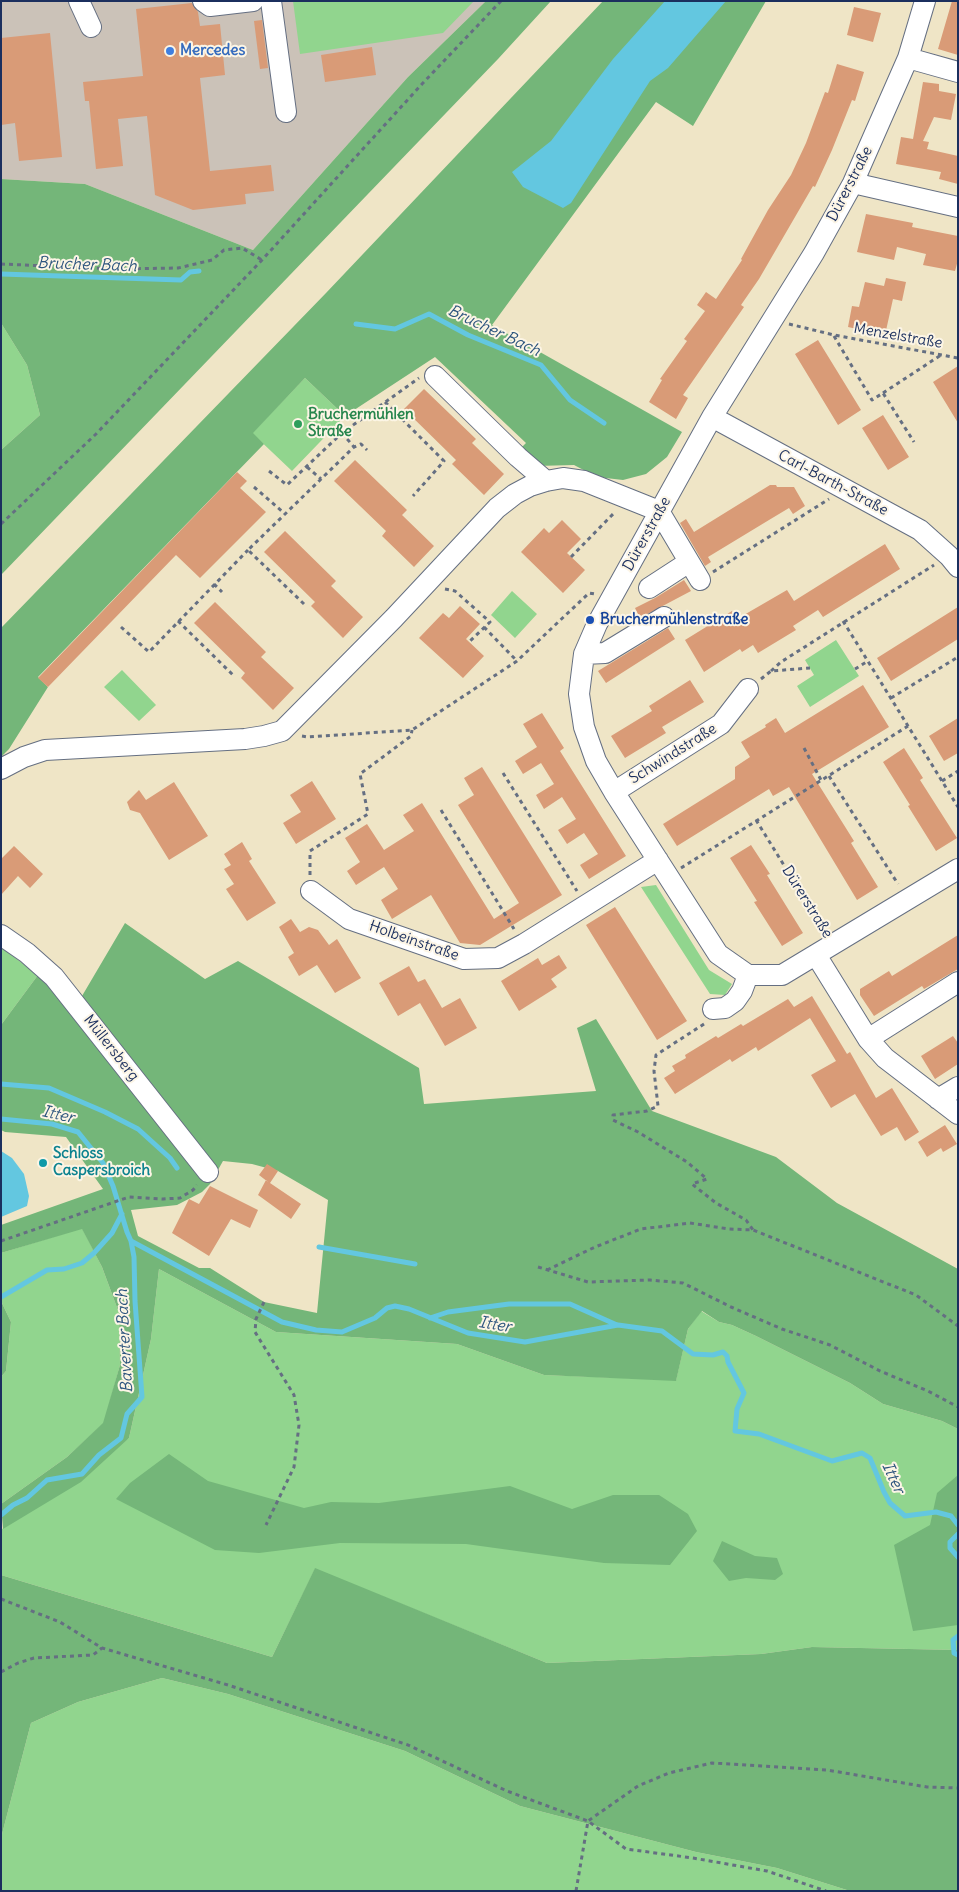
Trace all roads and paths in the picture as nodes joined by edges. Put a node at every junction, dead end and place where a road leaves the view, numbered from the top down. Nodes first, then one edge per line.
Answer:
1 (79, 1) edge
2 (203, 1) edge
3 (253, 1) edge
4 (271, 1) edge
5 (501, 1) edge
6 (925, 1) edge
7 (91, 27) dead end
8 (908, 58) junction
9 (958, 72) edge
10 (286, 112) dead end
11 (853, 183) junction
12 (958, 207) edge
13 (262, 260) junction
14 (1, 264) edge
15 (805, 328) dead end
16 (834, 336) junction
17 (942, 355) junction
18 (958, 358) edge
19 (435, 376) joint
20 (883, 393) junction
21 (385, 402) junction
22 (712, 417) junction
23 (342, 434) junction
24 (914, 442) dead end
25 (354, 447) junction
26 (367, 450) dead end
27 (307, 467) junction
28 (269, 471) dead end
29 (321, 479) junction
30 (546, 481) junction
31 (254, 487) dead end
32 (844, 490) junction
33 (413, 496) dead end
34 (628, 499) junction
35 (659, 511) junction
36 (284, 513) junction
37 (1, 524) edge
38 (248, 550) junction
39 (571, 557) dead end
40 (689, 562) junction
41 (953, 562) edge
42 (430, 579) junction
43 (700, 580) joint
44 (214, 584) junction
45 (649, 588) dead end
46 (222, 592) dead end
47 (613, 594) junction
48 (304, 604) dead end
49 (664, 617) dead end
50 (178, 621) junction
51 (843, 622) junction
52 (121, 627) dead end
53 (484, 627) junction
54 (469, 642) dead end
55 (584, 654) junction
56 (958, 657) edge
57 (517, 661) junction
58 (868, 661) junction
59 (810, 668) dead end
60 (855, 669) dead end
61 (771, 671) junction
62 (232, 675) dead end
63 (748, 689) joint
64 (890, 698) junction
65 (908, 726) junction
66 (412, 730) junction
67 (282, 731) junction
68 (804, 748) dead end
69 (1, 769) edge
70 (958, 771) edge
71 (503, 773) dead end
72 (828, 776) junction
73 (821, 780) junction
74 (942, 781) junction
75 (614, 792) junction
76 (958, 806) edge
77 (441, 810) dead end
78 (756, 820) junction
79 (658, 860) junction
80 (686, 865) dead end
81 (958, 869) edge
82 (311, 890) joint
83 (907, 900) junction
84 (586, 906) junction
85 (1, 935) edge
86 (524, 944) junction
87 (833, 945) junction
88 (816, 955) junction
89 (748, 976) junction
90 (958, 982) edge
91 (713, 1009) joint
92 (868, 1039) junction
93 (958, 1087) edge
94 (938, 1099) junction
95 (958, 1114) edge
96 (208, 1172) joint
97 (753, 1230) junction
98 (1, 1240) edge
99 (538, 1267) dead end
100 (547, 1270) junction
101 (264, 1302) dead end
102 (958, 1326) edge
103 (958, 1407) edge
104 (266, 1525) dead end
105 (1, 1599) edge
106 (102, 1648) junction
107 (1, 1672) edge
108 (958, 1788) edge
109 (588, 1821) junction
110 (576, 1891) edge
111 (826, 1891) edge

1 - 7 street
2 - 3 street
4 - 10 street
5 - 13 path
6 - 8 street, Dürerstraße
8 - 9 street
8 - 11 street, Dürerstraße
11 - 12 street
11 - 22 street, Dürerstraße
13 - 14 path
13 - 37 path
15 - 16 path, Menzelstraße
16 - 17 path, Menzelstraße
16 - 20 path, Menzelstraße
17 - 18 path, Menzelstraße
17 - 20 path
19 - 21 path
19 - 30 street
20 - 24 path
21 - 23 path
21 - 33 path
22 - 32 street, Carl-Barth-Straße
22 - 35 street, Dürerstraße
23 - 25 path
23 - 27 path
25 - 26 path
25 - 29 path
27 - 28 path
27 - 29 path
29 - 36 path
30 - 34 street
30 - 42 street
31 - 36 path
32 - 41 street, Carl-Barth-Straße
32 - 43 path
34 - 35 street
34 - 39 path
35 - 40 street
35 - 47 street, Dürerstraße
36 - 38 path
38 - 44 path
38 - 48 path
40 - 43 street
40 - 45 street
41 - 51 path
42 - 53 path
42 - 67 street
44 - 46 path
44 - 50 path
47 - 55 street, Dürerstraße
47 - 57 path
49 - 55 street
50 - 52 path
50 - 62 path
51 - 58 path
51 - 61 path
53 - 54 path
53 - 57 path
55 - 75 street, Dürerstraße
56 - 64 path
57 - 66 path
58 - 60 path
58 - 64 path
59 - 61 path
61 - 63 path
63 - 75 street, Schwindstraße
64 - 65 path
65 - 72 path
65 - 74 path
66 - 67 path
66 - 82 path
67 - 69 street
68 - 73 path
70 - 74 path
71 - 84 path
72 - 73 path
72 - 83 path
73 - 78 path
74 - 76 path
75 - 79 street, Dürerstraße
77 - 86 path
78 - 80 path
78 - 87 path, Dürerstraße
79 - 84 street, Holbeinstraße
79 - 89 street, Dürerstraße
81 - 83 street, Dürerstraße
82 - 86 street, Holbeinstraße
83 - 87 street, Dürerstraße
84 - 86 street, Holbeinstraße
85 - 96 street, Müllersberg
87 - 88 street, Dürerstraße
88 - 89 street, Dürerstraße
88 - 92 street
89 - 91 street
90 - 92 street
91 - 97 path
92 - 94 street
93 - 94 street
94 - 95 street
96 - 98 path
97 - 100 path
97 - 102 path
99 - 100 path
100 - 103 path
101 - 104 path
105 - 106 path
106 - 107 path
106 - 109 path
108 - 109 path
109 - 110 path
109 - 111 path

